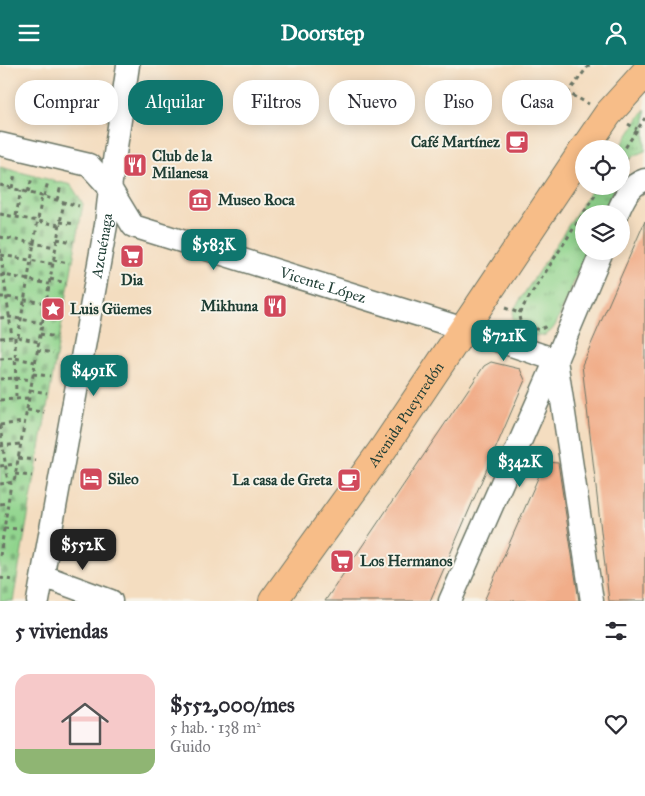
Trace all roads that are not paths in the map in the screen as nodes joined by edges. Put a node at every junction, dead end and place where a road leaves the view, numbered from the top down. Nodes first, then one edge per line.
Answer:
1 (128, 65) edge
2 (634, 65) edge
3 (645, 71) edge
4 (590, 140) edge
5 (0, 144) edge
6 (575, 162) edge
7 (645, 180) edge
8 (110, 188) junction
9 (621, 205) edge
10 (598, 260) edge
11 (464, 329) junction
12 (556, 361) junction
13 (43, 576) junction
14 (38, 601) edge
15 (111, 601) edge
16 (274, 601) edge
17 (450, 601) edge
18 (592, 601) edge

1 - 8 street, Azcuénaga
2 - 3 main road
3 - 4 main road, Avenida Pueyrredón
5 - 8 street, Vicente López
6 - 11 main road, Avenida Pueyrredón
7 - 9 street
8 - 11 street, Vicente López
8 - 13 street, Azcuénaga
10 - 12 street
11 - 12 street, Vicente López
11 - 16 main road, Avenida Pueyrredón
12 - 17 street
12 - 18 street
13 - 14 street, Azcuénaga
13 - 15 street

